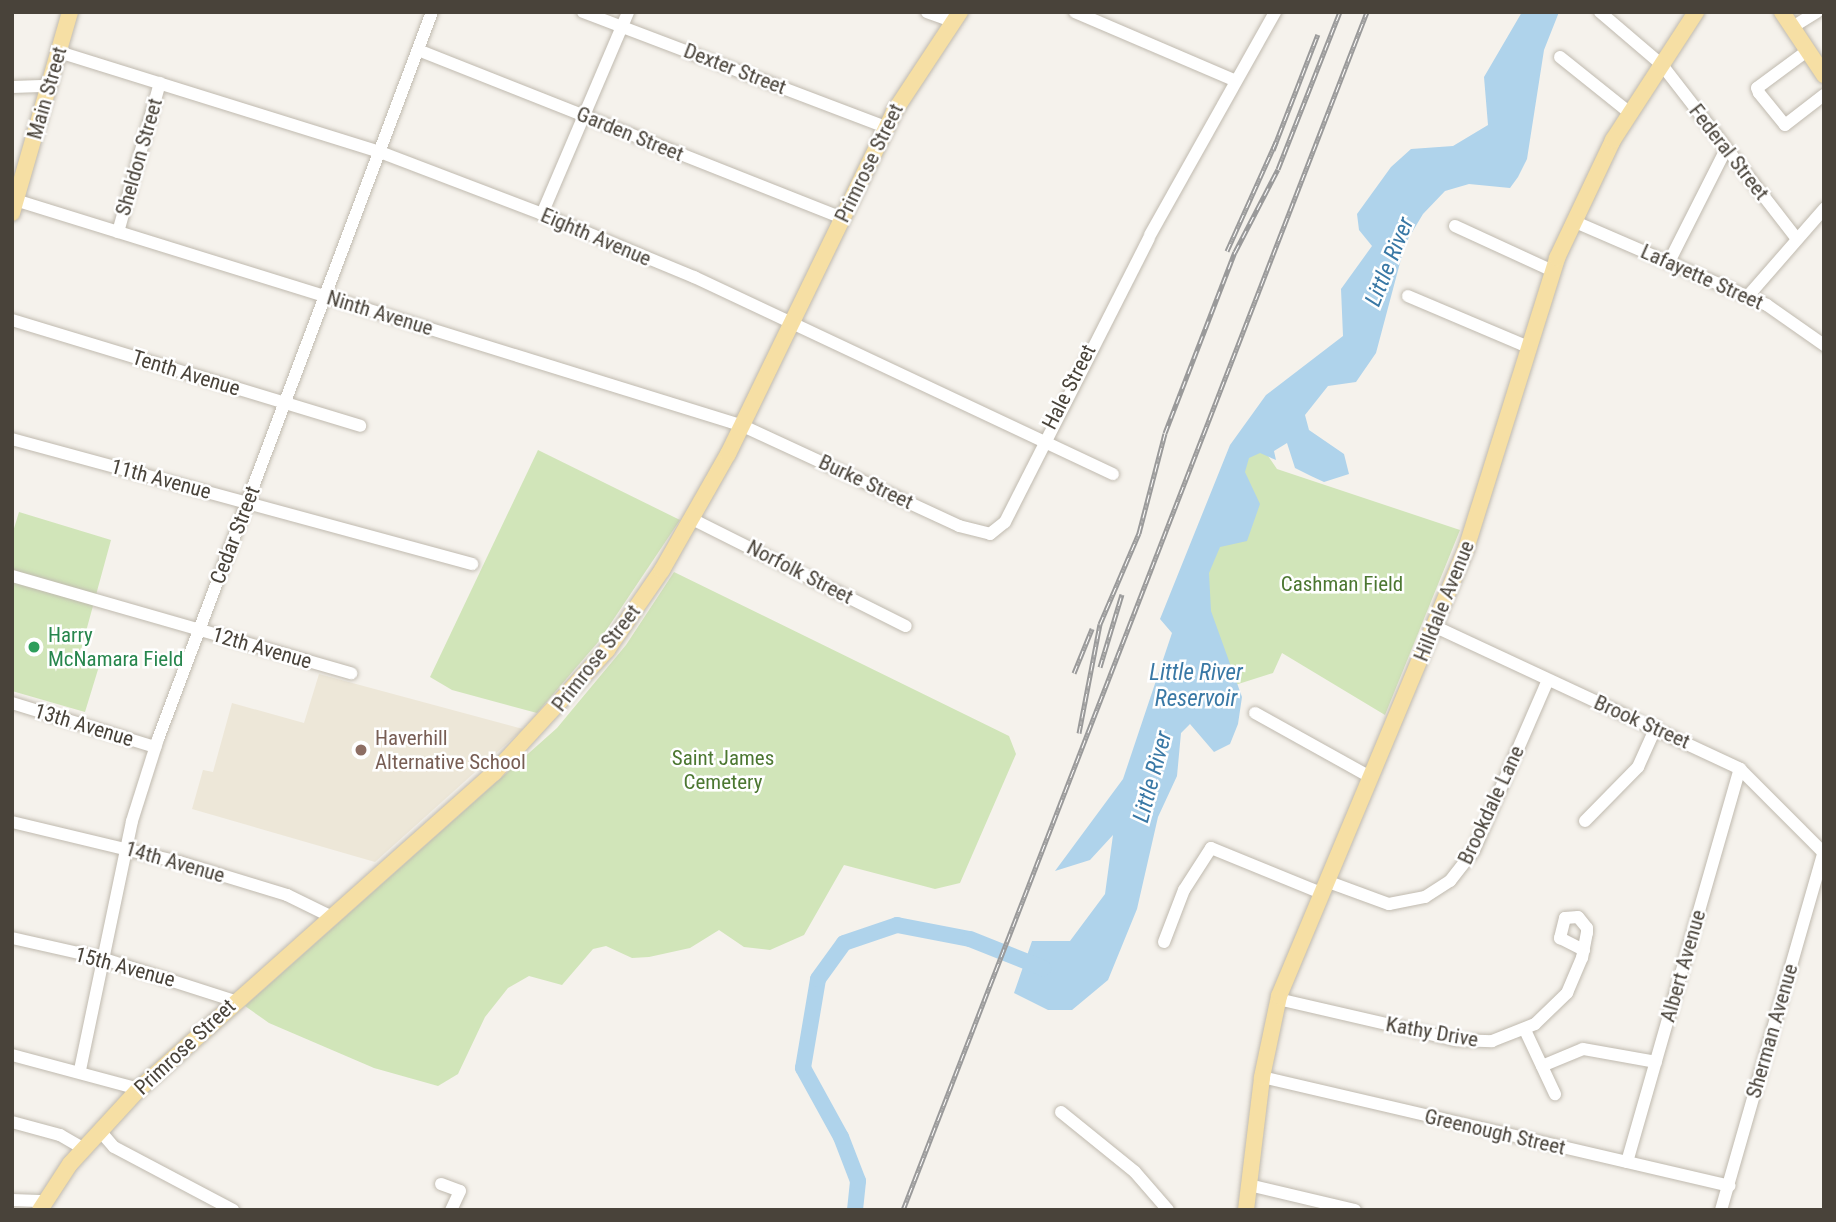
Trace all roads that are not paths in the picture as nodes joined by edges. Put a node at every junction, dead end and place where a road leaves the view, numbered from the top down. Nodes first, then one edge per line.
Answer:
1 (70, 12) edge
2 (432, 12) edge
3 (583, 12) edge
4 (628, 12) edge
5 (927, 12) edge
6 (1074, 12) edge
7 (1275, 12) edge
8 (1600, 12) edge
9 (1696, 12) edge
10 (1783, 12) edge
11 (1817, 12) edge
12 (957, 17) edge
13 (622, 25) junction
14 (1791, 27) junction
15 (418, 50) junction
16 (1807, 51) junction
17 (59, 52) junction
18 (1560, 57) dead end
19 (1662, 65) junction
20 (1824, 75) edge
21 (1236, 81) junction
22 (160, 83) junction
23 (49, 86) junction
24 (12, 87) edge
25 (1824, 95) edge
26 (1630, 113) junction
27 (584, 116) junction
28 (887, 127) junction
29 (1726, 149) junction
30 (380, 152) junction
31 (14, 204) edge
32 (1824, 209) edge
33 (542, 214) junction
34 (843, 218) junction
35 (1573, 221) junction
36 (1455, 226) dead end
37 (118, 232) junction
38 (1797, 239) junction
39 (1669, 262) junction
40 (1553, 271) junction
41 (326, 296) junction
42 (1408, 296) dead end
43 (1748, 296) junction
44 (12, 320) edge
45 (793, 323) junction
46 (1824, 345) edge
47 (1528, 347) junction
48 (284, 403) junction
49 (360, 426) dead end
50 (743, 426) junction
51 (12, 439) edge
52 (1043, 439) junction
53 (1113, 474) dead end
54 (247, 503) junction
55 (692, 519) junction
56 (990, 534) joint
57 (472, 564) dead end
58 (12, 576) edge
59 (906, 626) dead end
60 (1436, 627) junction
61 (199, 630) junction
62 (351, 673) dead end
63 (1548, 680) junction
64 (12, 703) edge
65 (1255, 713) dead end
66 (1656, 727) junction
67 (155, 747) junction
68 (1740, 769) junction
69 (1370, 777) junction
70 (1585, 821) dead end
71 (12, 822) edge
72 (126, 848) junction
73 (1824, 852) edge
74 (1323, 887) junction
75 (332, 917) junction
76 (12, 938) edge
77 (1164, 942) dead end
78 (1584, 950) dead end
79 (104, 959) junction
80 (1278, 999) junction
81 (235, 1000) junction
82 (1525, 1030) junction
83 (12, 1055) edge
84 (1656, 1062) junction
85 (1542, 1066) junction
86 (80, 1070) junction
87 (1262, 1077) junction
88 (139, 1089) junction
89 (1555, 1094) dead end
90 (1061, 1112) dead end
91 (12, 1122) edge
92 (100, 1131) junction
93 (84, 1149) junction
94 (1627, 1163) junction
95 (441, 1184) dead end
96 (1249, 1185) junction
97 (1728, 1186) junction
98 (12, 1200) edge
99 (43, 1205) edge
100 (233, 1210) edge
101 (451, 1210) edge
102 (1168, 1210) edge
103 (1246, 1210) edge
104 (1355, 1210) edge
105 (1721, 1210) edge

1 - 17 main road, Main Street
2 - 15 street, Cedar Street
3 - 13 street, Dexter Street
4 - 13 street
5 - 12 street
6 - 21 street
7 - 21 street, Hale Street
8 - 19 street, Federal Street
9 - 19 main road, Hilldale Avenue
10 - 14 main road
11 - 14 street
12 - 28 main road, Primrose Street
13 - 27 street
13 - 28 street, Dexter Street
14 - 16 main road
15 - 27 street, Garden Street
15 - 30 street, Cedar Street
16 - 20 main road
16 - 25 street
17 - 22 street, Eighth Avenue
17 - 23 main road, Main Street
18 - 26 street
19 - 26 main road, Hilldale Avenue
19 - 29 street, Federal Street
21 - 52 street, Hale Street
22 - 30 street, Eighth Avenue
22 - 37 street, Sheldon Street
23 - 24 street
23 - 31 main road, Main Street
26 - 35 main road, Hilldale Avenue
27 - 33 street
27 - 34 street, Garden Street
28 - 34 main road, Primrose Street
29 - 38 street, Federal Street
29 - 39 street
30 - 33 street, Eighth Avenue
30 - 41 street, Cedar Street
31 - 37 street, Ninth Avenue
32 - 38 street
33 - 45 street, Eighth Avenue
34 - 45 main road, Primrose Street
35 - 39 street, Lafayette Street
35 - 40 main road, Hilldale Avenue
36 - 40 street
37 - 41 street, Ninth Avenue
38 - 43 street
39 - 43 street, Lafayette Street
40 - 47 main road, Hilldale Avenue
41 - 48 street, Cedar Street
41 - 50 street, Ninth Avenue
42 - 47 street
43 - 46 street, Lafayette Street
44 - 48 street, Tenth Avenue
45 - 50 main road, Primrose Street
45 - 52 street, Eighth Avenue
47 - 60 main road, Hilldale Avenue
48 - 49 street, Tenth Avenue
48 - 54 street, Cedar Street
50 - 55 main road, Primrose Street
50 - 56 street, Burke Street
51 - 54 street, 11th Avenue
52 - 53 street, Eighth Avenue
52 - 56 street, Hale Street
54 - 57 street, 11th Avenue
54 - 61 street, Cedar Street
55 - 59 street, Norfolk Street
55 - 75 main road, Primrose Street
58 - 61 street, 12th Avenue
60 - 63 street, Brook Street
60 - 69 main road, Hilldale Avenue
61 - 62 street, 12th Avenue
61 - 67 street, Cedar Street
63 - 66 street, Brook Street
63 - 74 street, Brookdale Lane
64 - 67 street, 13th Avenue
65 - 69 street
66 - 68 street, Brook Street
66 - 70 street
67 - 72 street, Cedar Street
68 - 73 street, Brook Street
68 - 84 street, Albert Avenue
69 - 74 main road, Hilldale Avenue
71 - 72 street, 14th Avenue
72 - 75 street, 14th Avenue
72 - 79 street, Cedar Street
73 - 97 street, Sherman Avenue
74 - 77 street, Brookdale Lane
74 - 80 main road, Hilldale Avenue
75 - 81 main road, Primrose Street
76 - 79 street, 15th Avenue
78 - 82 street, Kathy Drive
79 - 81 street, 15th Avenue
79 - 86 street, Cedar Street
80 - 82 street, Kathy Drive
80 - 87 main road, Hilldale Avenue
81 - 88 main road, Primrose Street
82 - 85 street
83 - 86 street
84 - 85 street
84 - 94 street, Albert Avenue
85 - 89 street
86 - 88 street
87 - 94 street, Greenough Street
87 - 96 main road, Hilldale Avenue
88 - 92 main road, Primrose Street
90 - 102 street
91 - 93 street
92 - 93 main road, Primrose Street
92 - 100 street
93 - 99 main road, Primrose Street
94 - 97 street, Greenough Street
95 - 101 street
96 - 103 main road, Hilldale Avenue
96 - 104 street
97 - 105 street, Sherman Avenue
98 - 99 street

